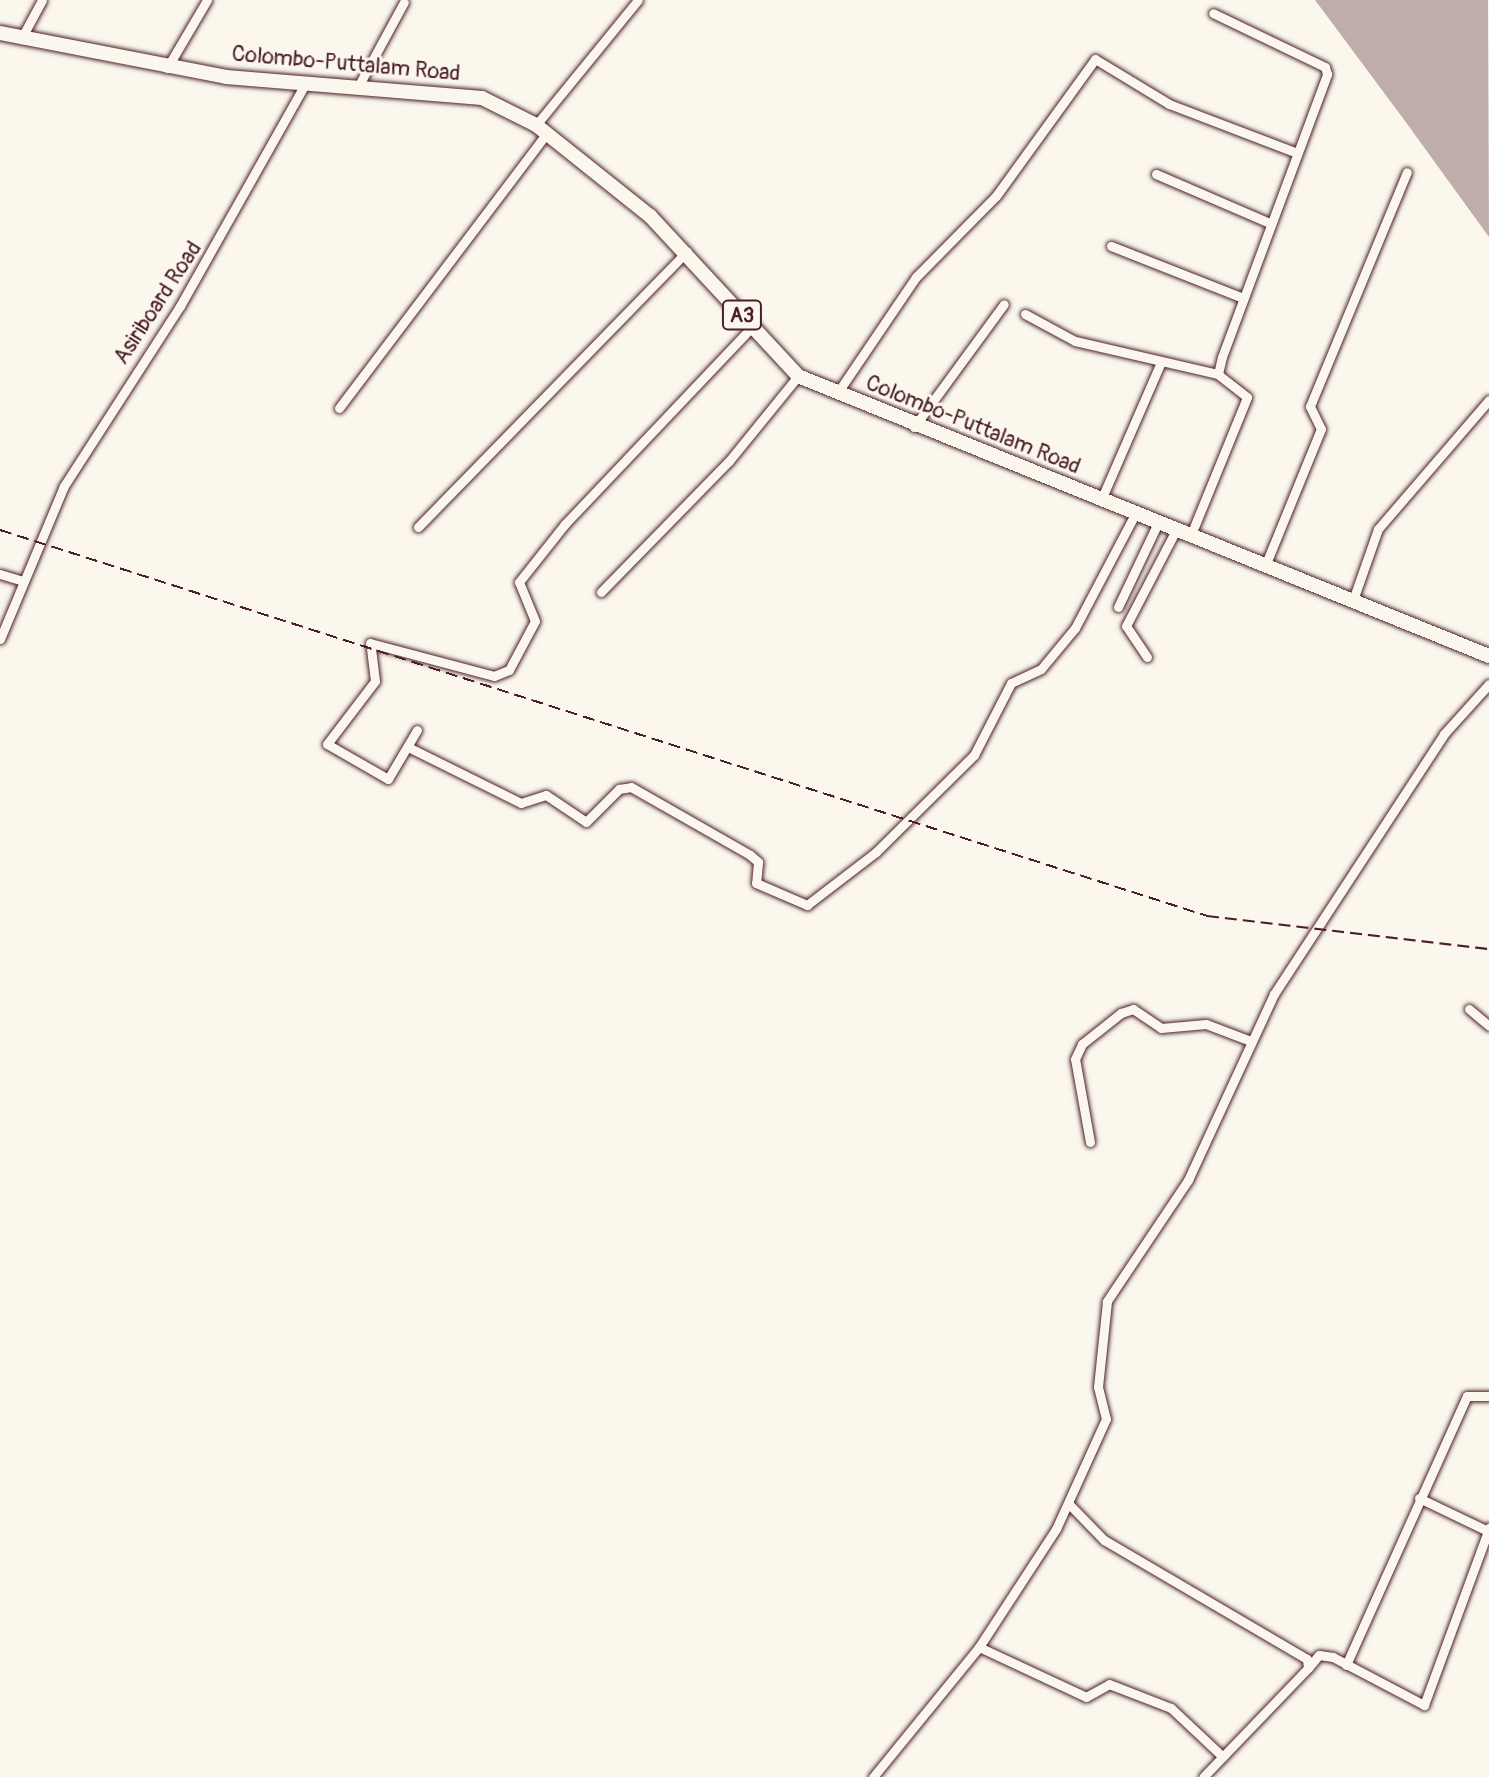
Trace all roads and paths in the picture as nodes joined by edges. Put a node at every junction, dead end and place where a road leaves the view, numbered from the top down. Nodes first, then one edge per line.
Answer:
1 (42, 0) edge
2 (207, 0) edge
3 (638, 0) edge
4 (404, 2) dead end
5 (1213, 13) dead end
6 (0, 33) edge
7 (21, 39) junction
8 (167, 68) junction
9 (307, 81) junction
10 (359, 85) junction
11 (542, 129) junction
12 (1297, 153) junction
13 (1407, 172) dead end
14 (1156, 174) dead end
15 (1270, 223) junction
16 (1111, 246) dead end
17 (687, 251) junction
18 (1243, 298) junction
19 (1004, 304) dead end
20 (1025, 314) dead end
21 (752, 327) junction
22 (1161, 362) junction
23 (1218, 374) junction
24 (798, 376) junction
25 (838, 392) junction
26 (1489, 400) edge
27 (339, 408) dead end
28 (914, 427) junction
29 (1101, 500) junction
30 (1134, 516) junction
31 (1157, 525) junction
32 (418, 527) dead end
33 (1182, 534) junction
34 (1265, 566) junction
35 (0, 574) edge
36 (23, 581) junction
37 (601, 592) dead end
38 (1353, 600) junction
39 (1118, 607) dead end
40 (0, 639) edge
41 (1489, 656) edge
42 (1147, 657) dead end
43 (1489, 684) edge
44 (417, 730) dead end
45 (408, 747) junction
46 (1469, 1009) dead end
47 (1489, 1026) edge
48 (1248, 1040) junction
49 (1090, 1142) dead end
50 (1489, 1396) edge
51 (1419, 1498) junction
52 (1069, 1504) junction
53 (1488, 1529) edge
54 (979, 1647) junction
55 (1346, 1665) junction
56 (1308, 1668) junction
57 (1223, 1757) junction
58 (873, 1777) edge
59 (1203, 1777) edge

1 - 7 street
2 - 8 street
3 - 11 street
4 - 10 street
5 - 12 street
6 - 7 highway, Colombo-Puttalam Road / A3
7 - 8 highway, Colombo-Puttalam Road / A3
8 - 9 highway, Colombo-Puttalam Road / A3
9 - 10 highway, Colombo-Puttalam Road / A3
9 - 36 street, Asiriboard Road
10 - 11 highway, Colombo-Puttalam Road / A3
11 - 17 highway, Colombo-Puttalam Road / A3
11 - 27 street
12 - 15 street
12 - 25 street
13 - 34 street
14 - 15 street
15 - 18 street
16 - 18 street
17 - 21 highway, Colombo-Puttalam Road / A3
17 - 32 street
18 - 23 street
19 - 28 street
20 - 22 street
21 - 24 highway, Colombo-Puttalam Road / A3
21 - 45 street
22 - 23 street
22 - 29 street
23 - 33 street
24 - 25 highway, Colombo-Puttalam Road / A3
24 - 37 street
25 - 28 highway, Colombo-Puttalam Road / A3
26 - 38 street
28 - 29 highway, Colombo-Puttalam Road / A3
29 - 30 highway, Colombo-Puttalam Road / A3
30 - 31 highway, Colombo-Puttalam Road / A3
30 - 45 street
31 - 33 highway, Colombo-Puttalam Road / A3
31 - 39 street
33 - 34 highway, Colombo-Puttalam Road / A3
33 - 42 street
34 - 38 highway, Colombo-Puttalam Road / A3
35 - 36 street
36 - 40 street, Asiriboard Road
38 - 41 highway, Colombo-Puttalam Road / A3
43 - 48 street
44 - 45 street
46 - 47 street
48 - 49 street
48 - 52 street
50 - 51 street
51 - 53 street
51 - 55 street
52 - 54 street
52 - 56 street
53 - 55 street
54 - 57 street
54 - 58 street
55 - 56 street
56 - 57 street
57 - 59 street

